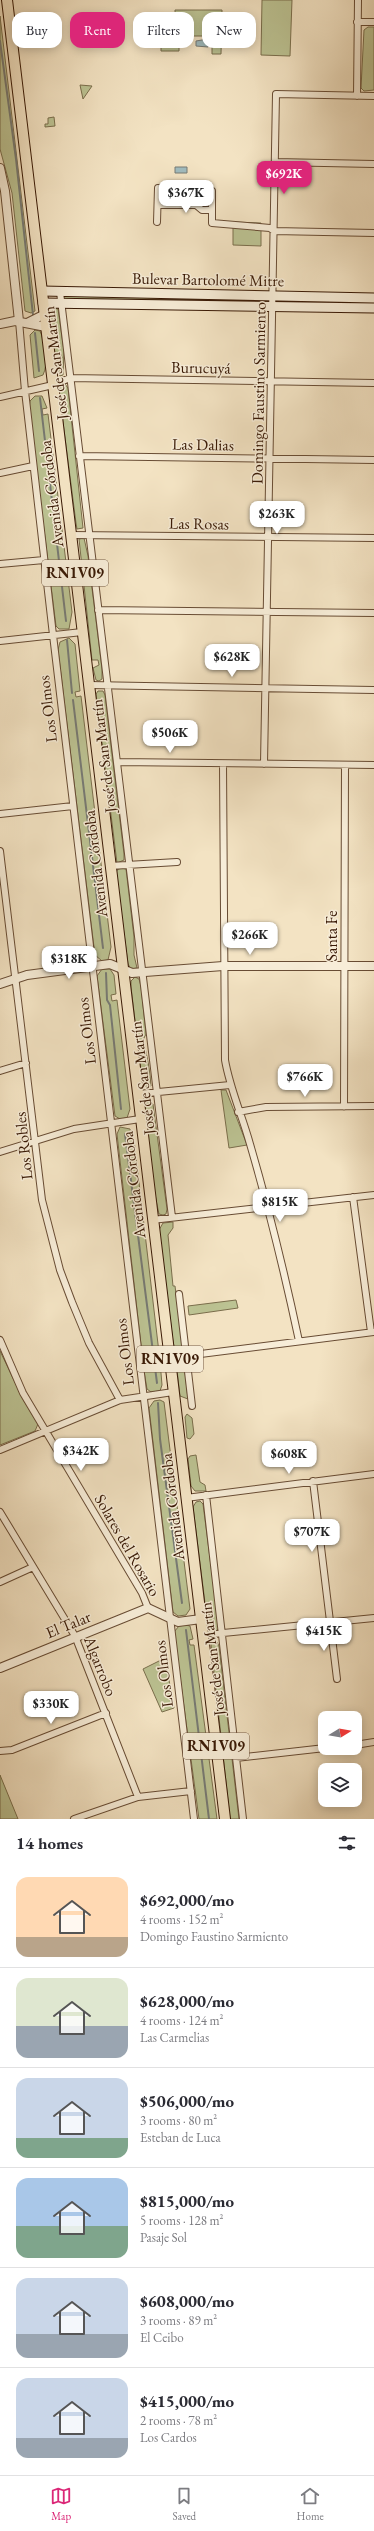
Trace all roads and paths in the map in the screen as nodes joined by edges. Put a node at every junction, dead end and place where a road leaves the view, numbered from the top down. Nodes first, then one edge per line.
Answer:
1 (7, 0) edge
2 (358, 0) edge
3 (357, 22) junction
4 (374, 22) edge
5 (356, 96) junction
6 (374, 96) edge
7 (275, 162) junction
8 (374, 164) edge
9 (0, 168) edge
10 (158, 188) dead end
11 (3, 191) edge
12 (212, 191) dead end
13 (158, 205) junction
14 (212, 210) junction
15 (157, 222) dead end
16 (274, 231) junction
17 (374, 233) edge
18 (42, 291) junction
19 (60, 292) junction
20 (273, 296) junction
21 (374, 298) edge
22 (43, 303) junction
23 (61, 303) junction
24 (273, 306) junction
25 (374, 308) edge
26 (45, 314) junction
27 (23, 322) junction
28 (0, 324) edge
29 (46, 327) junction
30 (70, 378) junction
31 (271, 381) junction
32 (374, 383) edge
33 (53, 385) junction
34 (24, 391) junction
35 (0, 397) edge
36 (79, 456) junction
37 (270, 458) junction
38 (374, 460) edge
39 (33, 466) junction
40 (0, 473) edge
41 (71, 535) junction
42 (89, 535) junction
43 (268, 537) junction
44 (374, 538) edge
45 (44, 560) junction
46 (0, 564) edge
47 (98, 610) junction
48 (267, 612) junction
49 (374, 613) edge
50 (82, 632) junction
51 (53, 635) junction
52 (0, 641) edge
53 (89, 685) junction
54 (107, 685) junction
55 (266, 688) junction
56 (374, 690) edge
57 (117, 762) junction
58 (223, 764) junction
59 (264, 764) junction
60 (345, 765) junction
61 (374, 765) edge
62 (73, 806) junction
63 (0, 814) edge
64 (0, 851) edge
65 (177, 862) dead end
66 (129, 865) junction
67 (110, 866) junction
68 (3, 902) edge
69 (92, 966) junction
70 (223, 966) junction
71 (344, 966) junction
72 (374, 966) edge
73 (122, 969) junction
74 (142, 973) junction
75 (16, 979) junction
76 (0, 984) edge
77 (26, 1063) junction
78 (0, 1071) edge
79 (230, 1086) junction
80 (157, 1092) junction
81 (138, 1094) junction
82 (374, 1106) edge
83 (344, 1107) junction
84 (238, 1112) junction
85 (140, 1119) junction
86 (111, 1124) junction
87 (35, 1140) junction
88 (0, 1152) edge
89 (374, 1195) edge
90 (353, 1197) junction
91 (266, 1207) junction
92 (172, 1217) junction
93 (152, 1220) junction
94 (179, 1294) dead end
95 (372, 1332) edge
96 (0, 1340) edge
97 (299, 1341) junction
98 (186, 1356) junction
99 (170, 1358) junction
100 (173, 1392) junction
101 (144, 1397) junction
102 (120, 1400) junction
103 (192, 1406) dead end
104 (45, 1431) junction
105 (0, 1450) edge
106 (374, 1474) edge
107 (312, 1482) junction
108 (206, 1495) junction
109 (186, 1498) junction
110 (0, 1512) edge
111 (33, 1567) junction
112 (0, 1582) edge
113 (148, 1608) junction
114 (374, 1618) edge
115 (201, 1619) junction
116 (170, 1620) junction
117 (329, 1623) junction
118 (203, 1635) junction
119 (222, 1635) junction
120 (75, 1636) junction
121 (0, 1668) edge
122 (337, 1679) dead end
123 (106, 1714) junction
124 (374, 1742) edge
125 (362, 1744) edge
126 (318, 1749) edge
127 (0, 1751) edge
128 (236, 1758) junction
129 (191, 1791) junction
130 (138, 1797) junction
131 (75, 1819) edge
132 (194, 1819) edge
133 (224, 1819) edge
134 (243, 1819) edge

1 - 18 main road, Avenida Córdoba / RN1V09
2 - 3 street
3 - 4 street
3 - 5 street
5 - 6 street
5 - 7 street, Domingo Faustino Sarmiento
7 - 8 street
7 - 16 street, Domingo Faustino Sarmiento
9 - 11 street, Los Olmos
10 - 13 street
11 - 27 street, Los Olmos
12 - 14 street
13 - 14 street
13 - 15 street
14 - 16 street
16 - 17 street
16 - 20 street, Domingo Faustino Sarmiento
18 - 19 main road, Bulevar Bartolomé Mitre
18 - 22 main road, Avenida Córdoba / RN1V09
19 - 20 main road, Bulevar Bartolomé Mitre
19 - 23 street, José de San Martín
20 - 21 main road, Bulevar Bartolomé Mitre
20 - 24 street, Domingo Faustino Sarmiento
22 - 23 main road, Bulevar Bartolomé Mitre
22 - 26 main road, Avenida Córdoba / RN1V09
23 - 24 main road, Bulevar Bartolomé Mitre
23 - 30 street, José de San Martín
24 - 25 main road, Bulevar Bartolomé Mitre
24 - 31 street, Domingo Faustino Sarmiento
26 - 27 street
26 - 29 main road, Avenida Córdoba / RN1V09
27 - 28 street
27 - 29 street
27 - 34 street, Los Olmos
29 - 33 main road, Avenida Córdoba / RN1V09
30 - 31 street, Burucuyá
30 - 33 street, Burucuyá
30 - 36 street, José de San Martín
31 - 32 street, Burucuyá
31 - 37 street, Domingo Faustino Sarmiento
33 - 34 street, Burucuyá
33 - 41 main road, Avenida Córdoba / RN1V09
34 - 35 street, Burucuyá
34 - 39 street, Los Olmos
36 - 37 street, Las Dalias
36 - 42 street, José de San Martín
37 - 38 street, Las Dalias
37 - 43 street, Domingo Faustino Sarmiento
39 - 40 street
39 - 45 street, Los Olmos
41 - 42 street, Las Rosas
41 - 50 main road, Avenida Córdoba / RN1V09
42 - 43 street, Las Rosas
42 - 47 street, José de San Martín
43 - 44 street, Las Rosas
43 - 48 street, Domingo Faustino Sarmiento
45 - 46 street
45 - 51 street, Los Olmos
47 - 48 street
47 - 54 street, José de San Martín
48 - 49 street
48 - 55 street, Domingo Faustino Sarmiento
50 - 51 street
50 - 53 main road, Avenida Córdoba / RN1V09
51 - 52 street
51 - 62 street, Los Olmos
53 - 54 street
53 - 67 main road, Avenida Córdoba / RN1V09
54 - 55 street
54 - 57 street, José de San Martín
55 - 56 street
55 - 59 street, Domingo Faustino Sarmiento
57 - 58 street
57 - 66 street, José de San Martín
58 - 59 street
58 - 70 street
59 - 60 street
60 - 61 street
60 - 71 street, Santa Fe
62 - 63 street
62 - 69 street, Los Olmos
64 - 68 street, Los Robles
65 - 66 street
66 - 67 street
66 - 74 street, José de San Martín
67 - 73 main road, Avenida Córdoba / RN1V09
68 - 75 street, Los Robles
69 - 73 street
69 - 75 street
69 - 86 street, Los Olmos
70 - 71 street
70 - 74 street
70 - 79 street
71 - 72 street
71 - 83 street, Santa Fe
73 - 74 street
73 - 81 main road, Avenida Córdoba / RN1V09
74 - 80 street, José de San Martín
75 - 76 street
75 - 77 street, Los Robles
77 - 78 street
77 - 87 street, Los Robles
79 - 80 street
79 - 84 street
80 - 81 street
80 - 92 street, José de San Martín
81 - 85 main road, Avenida Córdoba / RN1V09
82 - 83 street
83 - 84 street
84 - 91 street
85 - 86 street
85 - 93 main road, Avenida Córdoba / RN1V09
86 - 87 street
86 - 101 street, Los Olmos
87 - 88 street
87 - 102 street, Los Robles
89 - 90 street
90 - 91 street
90 - 95 street
91 - 92 street
91 - 97 street
92 - 93 street
93 - 99 main road, Avenida Córdoba / RN1V09
94 - 98 street
95 - 97 street
96 - 104 street, Solares del Rosario
97 - 98 street
98 - 99 street
98 - 103 street
99 - 100 main road, Avenida Córdoba / RN1V09
100 - 101 street
100 - 109 main road, Avenida Córdoba / RN1V09
101 - 102 street
101 - 116 street, Los Olmos
102 - 104 street
104 - 105 street
104 - 113 street, Solares del Rosario
106 - 107 street
107 - 108 street
107 - 117 street
108 - 109 street
108 - 119 street, José de San Martín
109 - 115 main road, Avenida Córdoba / RN1V09
110 - 111 street, Algarrobo
111 - 112 street
111 - 120 street, Algarrobo
113 - 116 street, Solares del Rosario
113 - 120 street, El Talar
114 - 117 street
115 - 116 street, Solares del Rosario
115 - 118 main road, Avenida Córdoba / RN1V09
116 - 129 street, Los Olmos
117 - 119 street
117 - 122 street
118 - 119 street
118 - 133 main road, Avenida Córdoba / RN1V09
119 - 128 street, José de San Martín
120 - 121 street, El Talar
120 - 123 street, Algarrobo
123 - 127 street
123 - 130 street, Algarrobo
124 - 125 street
126 - 128 street
128 - 134 street, José de San Martín
129 - 130 street
129 - 132 street, Los Olmos
130 - 131 street

